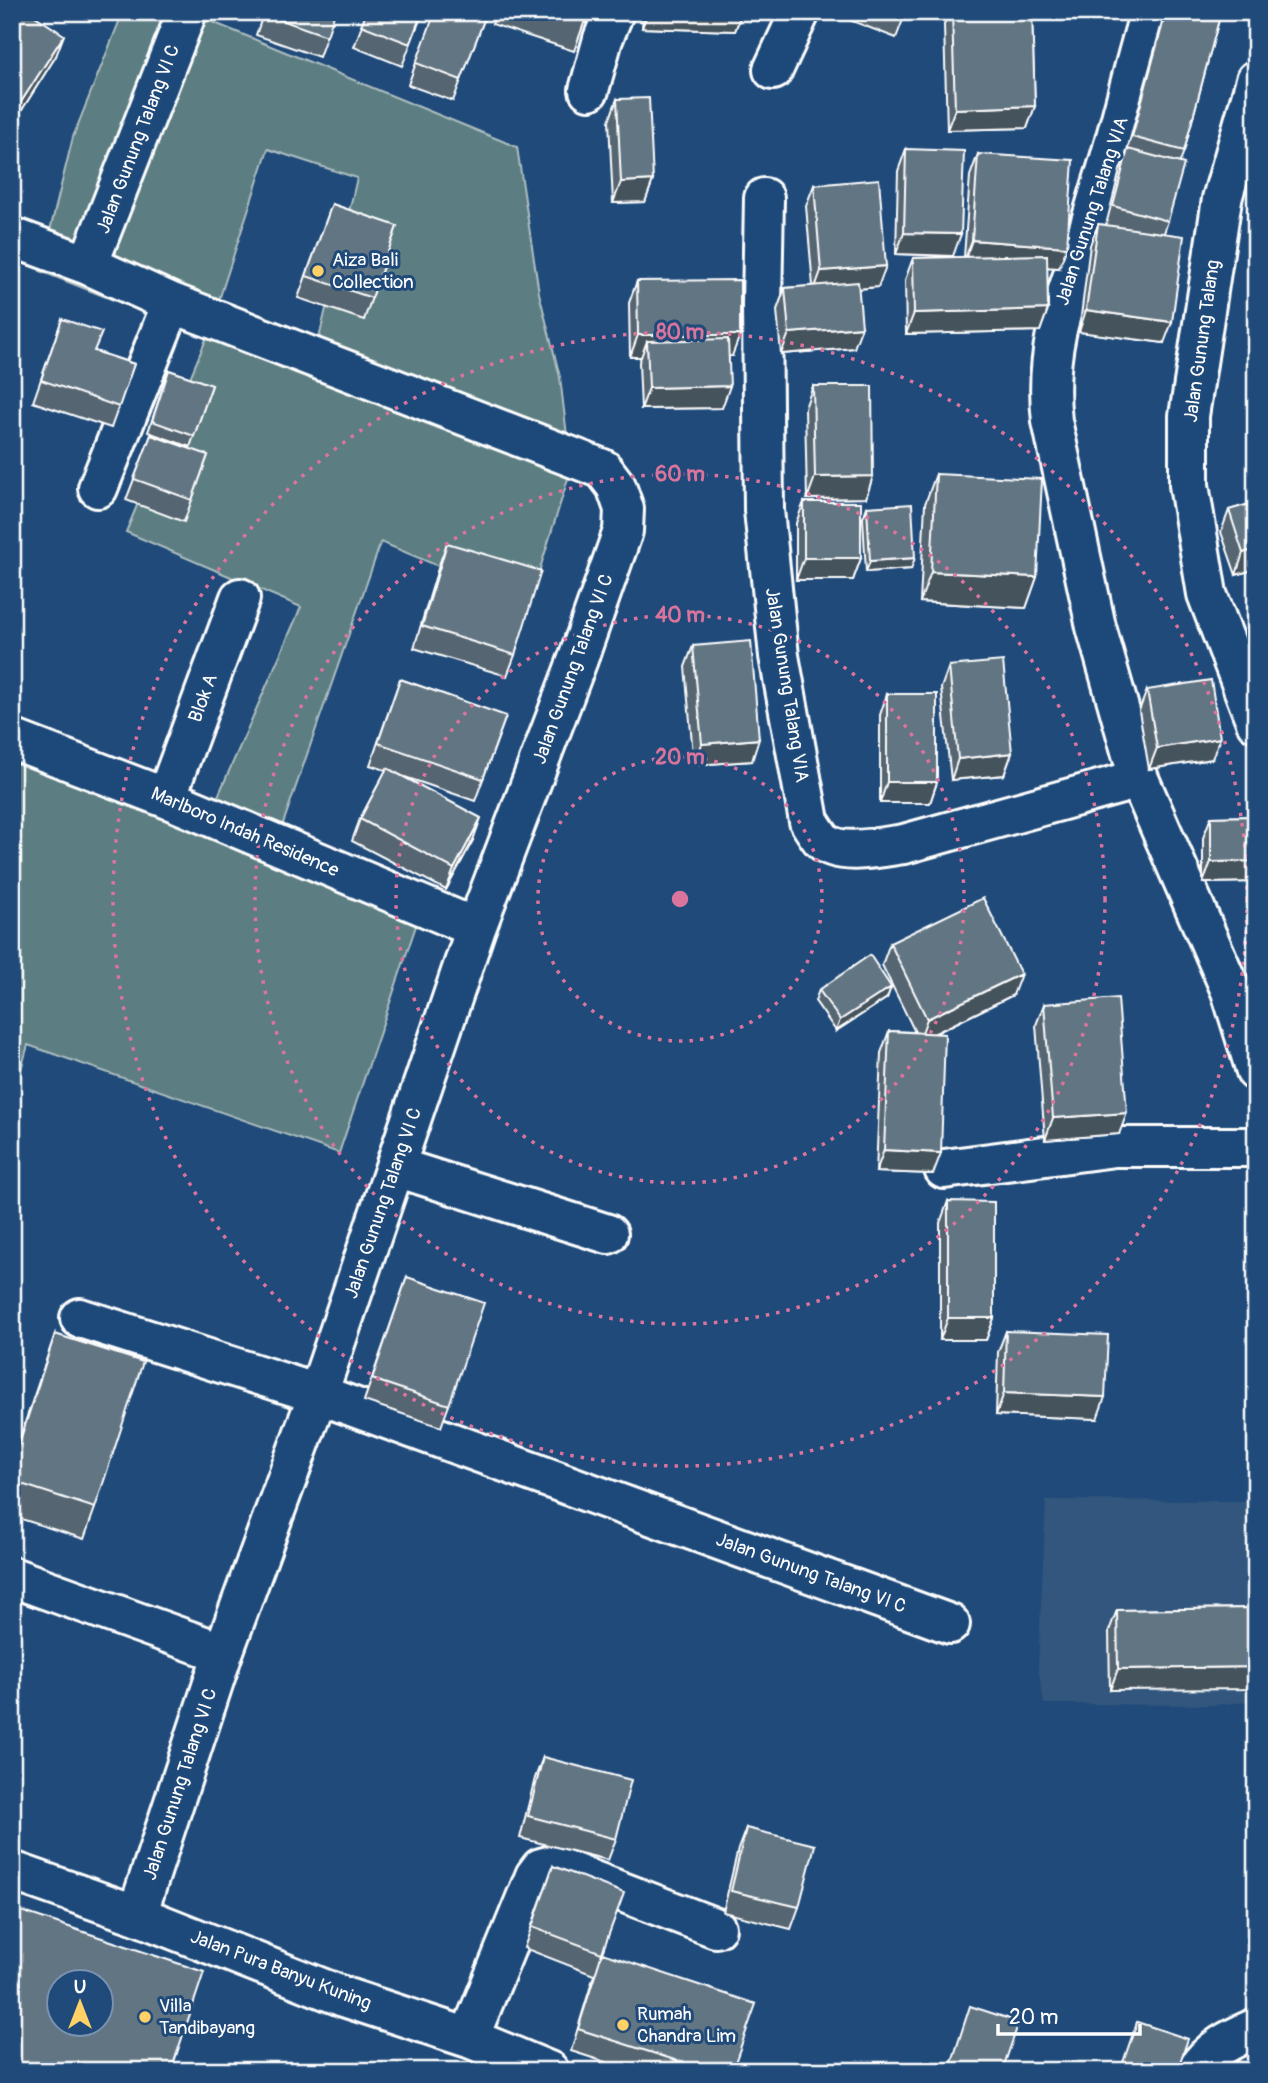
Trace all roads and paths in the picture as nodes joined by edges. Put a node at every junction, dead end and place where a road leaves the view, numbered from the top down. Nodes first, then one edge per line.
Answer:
1 (187, 12) edge
2 (614, 12) edge
3 (800, 12) edge
4 (1150, 12) edge
5 (774, 70) dead end
6 (1256, 80) edge
7 (589, 90) dead end
8 (764, 198) dead end
9 (12, 237) edge
10 (88, 265) junction
11 (173, 303) junction
12 (98, 488) dead end
13 (240, 598) dead end
14 (1256, 722) edge
15 (12, 739) edge
16 (1139, 779) junction
17 (166, 798) junction
18 (476, 928) junction
19 (1256, 1070) edge
20 (1256, 1147) edge
21 (396, 1167) junction
22 (944, 1169) edge
23 (608, 1234) dead end
24 (80, 1318) dead end
25 (318, 1394) junction
26 (12, 1577) edge
27 (950, 1623) dead end
28 (223, 1653) junction
29 (12, 1871) edge
30 (137, 1914) junction
31 (716, 1928) dead end
32 (1256, 2028) edge
33 (469, 2038) junction
34 (548, 2071) edge
35 (1196, 2071) edge

1 - 10 street, Jalan Gunung Talang VI C
2 - 7 street
3 - 5 street
4 - 16 street, Jalan Gunung Talang VIA
6 - 14 street, Jalan Gunung Talang
8 - 16 street, Jalan Gunung Talang VIA
9 - 10 street, Jalan Gunung Talang VI C
10 - 11 street, Jalan Gunung Talang VI C
11 - 12 street
11 - 18 street, Jalan Gunung Talang VI C
13 - 17 street, Blok A
15 - 17 street, Marlboro Indah Residence
16 - 19 street, Jalan Gunung Talang VIA
17 - 18 street, Marlboro Indah Residence
18 - 21 street, Jalan Gunung Talang VI C
20 - 22 street
21 - 23 street
21 - 25 street, Jalan Gunung Talang VI C
24 - 25 street, Jalan Gunung Talang VI C
25 - 27 street, Jalan Gunung Talang VI C
25 - 28 street, Jalan Gunung Talang VI C
26 - 28 street
28 - 30 street, Jalan Gunung Talang VI C
29 - 30 street, Jalan Pura Banyu Kuning
30 - 33 street, Jalan Pura Banyu Kuning
31 - 33 street
32 - 35 street
33 - 34 street, Jalan Pura Banyu Kuning

